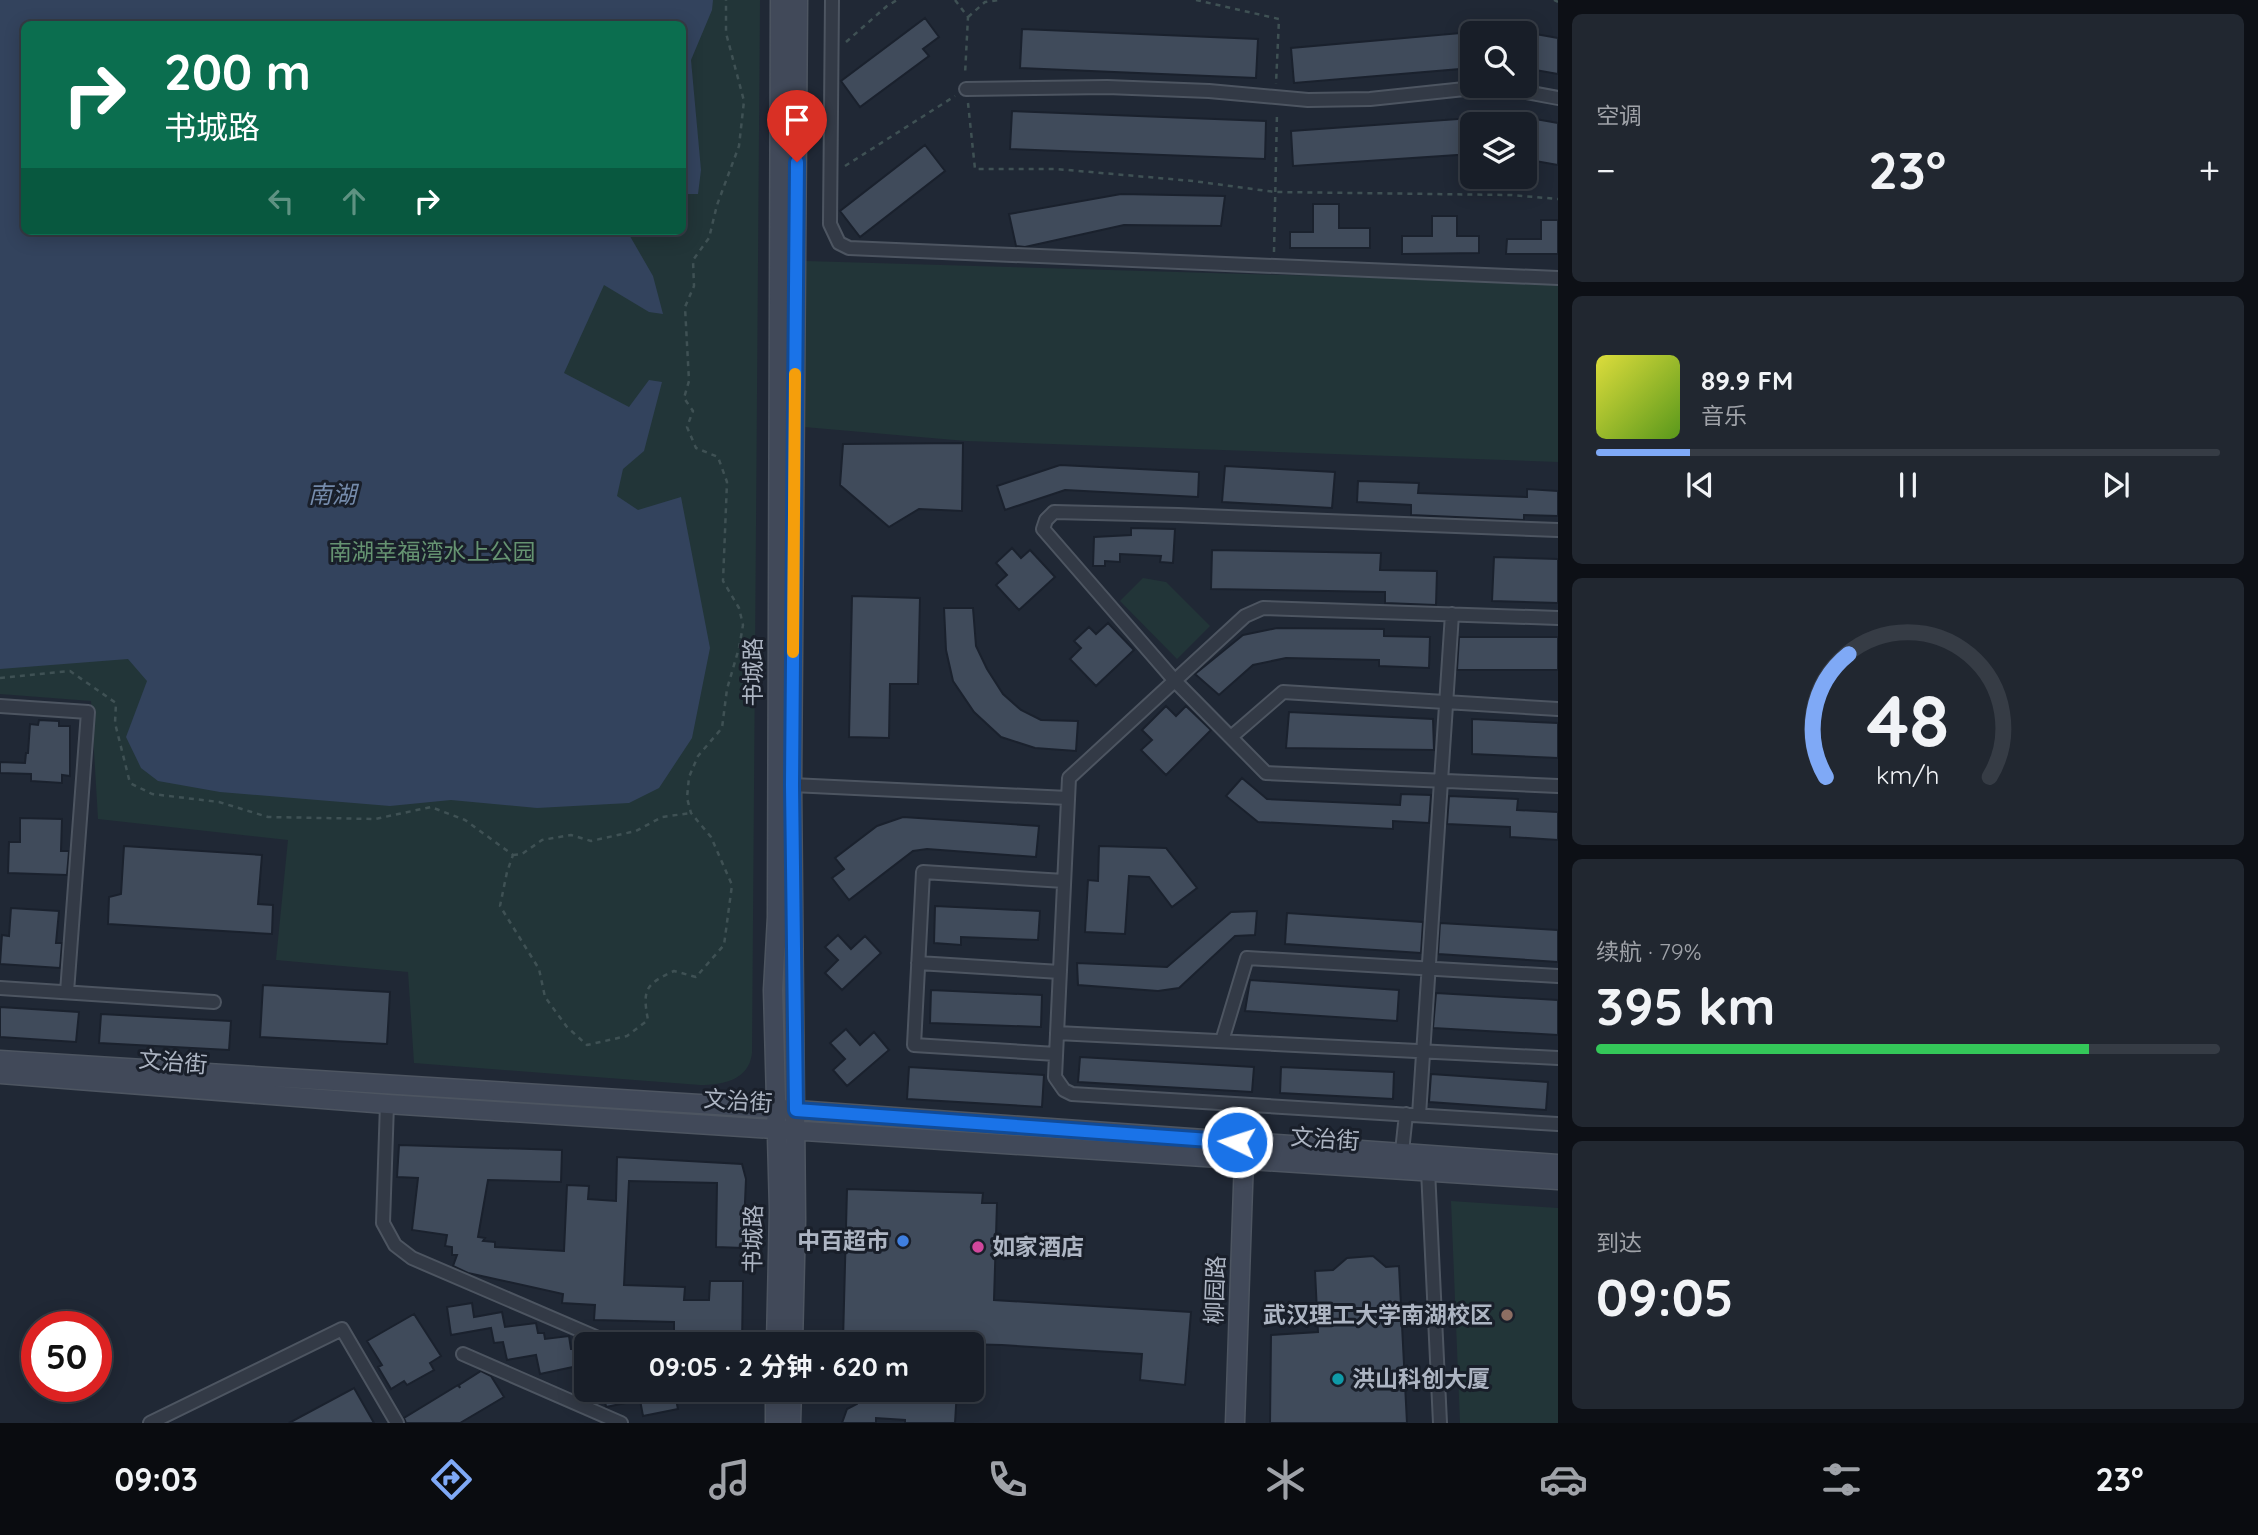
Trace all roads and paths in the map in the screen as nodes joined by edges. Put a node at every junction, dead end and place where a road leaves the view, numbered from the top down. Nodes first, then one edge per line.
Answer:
1 (726, 0) edge
2 (780, 0) edge
3 (798, 0) edge
4 (832, 0) edge
5 (897, 0) edge
6 (955, 0) edge
7 (999, 0) edge
8 (1196, 0) edge
9 (968, 17) junction
10 (832, 55) junction
11 (966, 89) junction
12 (1558, 98) edge
13 (1276, 99) junction
14 (830, 176) junction
15 (1275, 192) junction
16 (1558, 199) edge
17 (1275, 266) junction
18 (1558, 278) edge
19 (1558, 530) edge
20 (1452, 614) junction
21 (1558, 618) edge
22 (0, 678) edge
23 (1175, 681) junction
24 (1446, 702) junction
25 (0, 706) edge
26 (1558, 709) edge
27 (1231, 737) junction
28 (1441, 781) junction
29 (792, 785) junction
30 (1558, 786) edge
31 (1069, 798) junction
32 (691, 813) junction
33 (513, 855) junction
34 (1064, 881) junction
35 (918, 963) junction
36 (1429, 968) junction
37 (1060, 972) junction
38 (1558, 976) edge
39 (0, 988) edge
40 (67, 992) junction
41 (214, 1002) dead end
42 (1057, 1033) junction
43 (1222, 1041) junction
44 (1423, 1051) junction
45 (1056, 1054) junction
46 (1558, 1058) edge
47 (0, 1060) edge
48 (0, 1074) edge
49 (387, 1104) junction
50 (776, 1109) junction
51 (796, 1110) junction
52 (1412, 1115) junction
53 (1558, 1124) edge
54 (776, 1128) junction
55 (796, 1129) junction
56 (1244, 1158) junction
57 (1401, 1161) junction
58 (1558, 1164) edge
59 (1428, 1170) junction
60 (1558, 1180) edge
61 (584, 1332) edge
62 (776, 1332) edge
63 (793, 1332) edge
64 (463, 1354) dead end
65 (775, 1402) edge
66 (792, 1402) edge
67 (150, 1423) edge
68 (397, 1423) edge
69 (621, 1423) edge
70 (775, 1423) edge
71 (791, 1423) edge
72 (1235, 1423) edge
73 (1440, 1423) edge

1 - 32 path
2 - 50 main road, 书城路
3 - 29 main road, 书城路
4 - 10 street
5 - 10 path
6 - 9 path
7 - 9 path
8 - 13 path
9 - 11 path
10 - 14 street
11 - 13 street
11 - 14 path
11 - 15 path
12 - 13 street
13 - 15 path
14 - 17 street
15 - 16 path
15 - 17 path
17 - 18 street
19 - 23 street
20 - 21 street
20 - 23 street
20 - 24 street
22 - 33 path
23 - 27 street
23 - 31 street
24 - 26 street
24 - 27 street
24 - 28 street
25 - 40 street
27 - 28 street
28 - 30 street
28 - 36 street
29 - 31 street
29 - 51 main road, 书城路
31 - 34 street
32 - 33 path
32 - 33 path
34 - 35 street
34 - 37 street
35 - 37 street
35 - 45 street
36 - 38 street
36 - 43 street
36 - 44 street
37 - 42 street
39 - 40 street
40 - 41 street
42 - 43 street
42 - 45 street
43 - 44 street
44 - 46 street
44 - 52 street
45 - 52 street
47 - 50 main road, 文治街
48 - 49 main road, 文治街
49 - 54 main road, 文治街
49 - 61 street
50 - 51 main road, 文治街
50 - 54 main road, 书城路
51 - 55 main road, 书城路
51 - 57 main road, 文治街
52 - 53 street
52 - 57 street
54 - 55 main road, 文治街
54 - 62 main road, 书城路
55 - 56 main road, 文治街
55 - 63 main road, 书城路
56 - 57 main road, 文治街
56 - 72 main road, 柳园路
57 - 58 main road, 文治街
57 - 59 main road, 文治街
59 - 60 main road, 文治街
59 - 73 street
64 - 69 street
65 - 70 main road
66 - 71 main road
67 - 68 street

